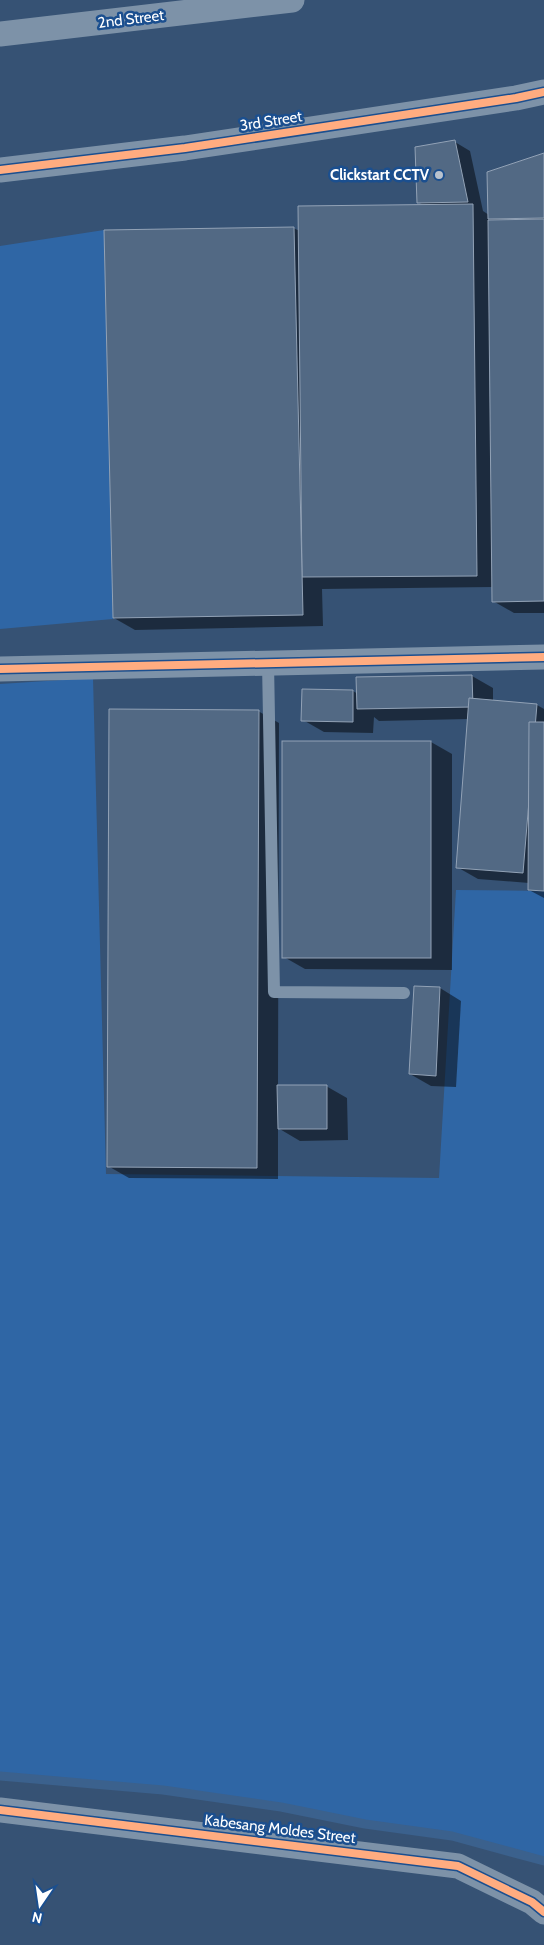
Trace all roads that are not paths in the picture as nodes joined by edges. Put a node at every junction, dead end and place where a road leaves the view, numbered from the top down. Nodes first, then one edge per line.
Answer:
1 (292, 0) edge
2 (0, 34) edge
3 (544, 92) edge
4 (0, 170) edge
5 (544, 656) edge
6 (268, 662) junction
7 (0, 669) edge
8 (404, 993) dead end
9 (0, 1810) edge
10 (544, 1912) edge

1 - 2 street, 2nd Street
3 - 4 street, 3rd Street
5 - 6 street
6 - 7 street
6 - 8 lane
9 - 10 street, Kabesang Moldes Street

